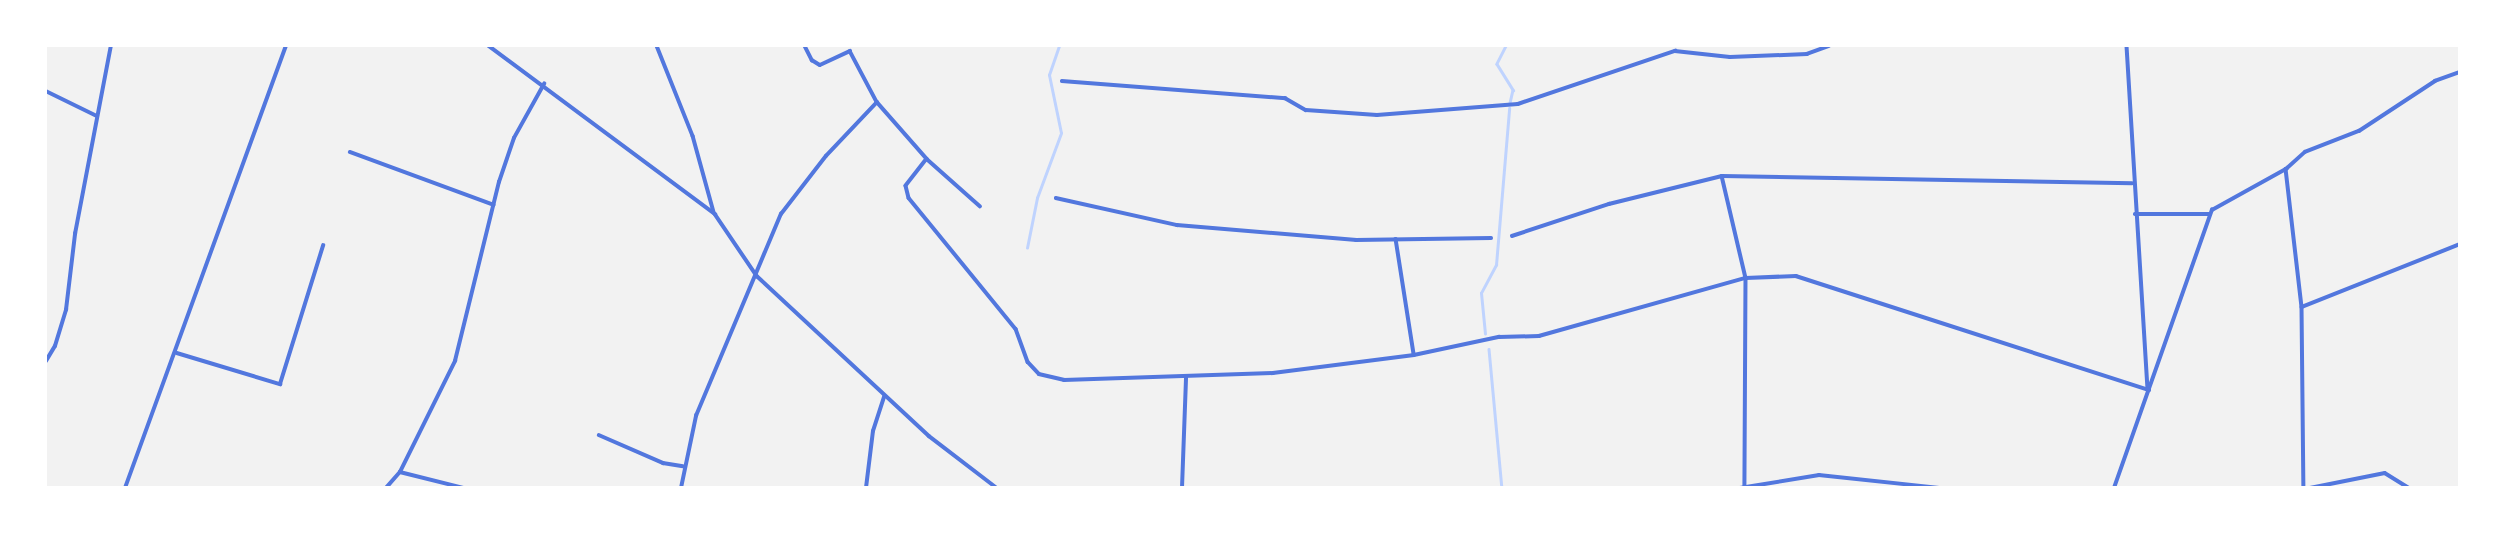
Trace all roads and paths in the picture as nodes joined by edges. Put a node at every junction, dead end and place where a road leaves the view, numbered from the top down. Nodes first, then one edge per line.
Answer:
1 (111, 46) edge
2 (286, 46) edge
3 (489, 46) edge
4 (657, 46) edge
5 (805, 46) edge
6 (1829, 46) edge
7 (2127, 46) edge
8 (2459, 72) edge
9 (1062, 81) dead end
10 (544, 84) junction
11 (46, 91) edge
12 (877, 102) junction
13 (97, 116) junction
14 (350, 152) dead end
15 (927, 159) junction
16 (2286, 169) junction
17 (1722, 176) junction
18 (2132, 183) junction
19 (1056, 198) dead end
20 (494, 205) junction
21 (980, 206) dead end
22 (715, 214) junction
23 (2209, 214) junction
24 (2135, 215) junction
25 (1512, 236) dead end
26 (1491, 238) dead end
27 (1396, 239) junction
28 (2459, 244) edge
29 (323, 246) dead end
30 (757, 276) junction
31 (1746, 278) junction
32 (2302, 307) junction
33 (177, 353) junction
34 (1414, 355) junction
35 (46, 362) edge
36 (1186, 378) junction
37 (2149, 390) junction
38 (884, 397) junction
39 (598, 435) dead end
40 (683, 466) junction
41 (400, 472) junction
42 (2396, 485) edge
43 (1743, 487) edge
44 (125, 488) edge
45 (386, 488) edge
46 (464, 488) edge
47 (681, 488) edge
48 (866, 488) edge
49 (996, 488) edge
50 (1182, 488) edge
51 (1941, 488) edge
52 (2114, 488) edge
53 (2304, 488) edge
54 (2310, 488) edge
55 (2409, 488) edge

1 - 13 street
2 - 33 street
3 - 10 street
4 - 22 street
5 - 12 street
6 - 9 street
7 - 18 street
8 - 16 street
10 - 20 street
10 - 22 street
11 - 13 street
12 - 15 street
12 - 30 street
13 - 35 street
14 - 20 street
15 - 21 street
15 - 36 street
16 - 23 street
16 - 32 street
17 - 18 street
17 - 25 street
17 - 31 street
18 - 24 street
19 - 27 street
20 - 41 street
22 - 30 street
23 - 24 street
23 - 37 street
24 - 37 street
26 - 27 street
27 - 34 street
28 - 32 street
29 - 33 street
30 - 38 street
30 - 40 street
31 - 34 street
31 - 37 street
31 - 43 street
32 - 53 street
33 - 44 street
34 - 36 street
36 - 50 street
37 - 52 street
38 - 48 street
38 - 49 street
39 - 40 street
40 - 47 street
41 - 45 street
41 - 46 street
42 - 54 street
42 - 55 street
43 - 51 street

